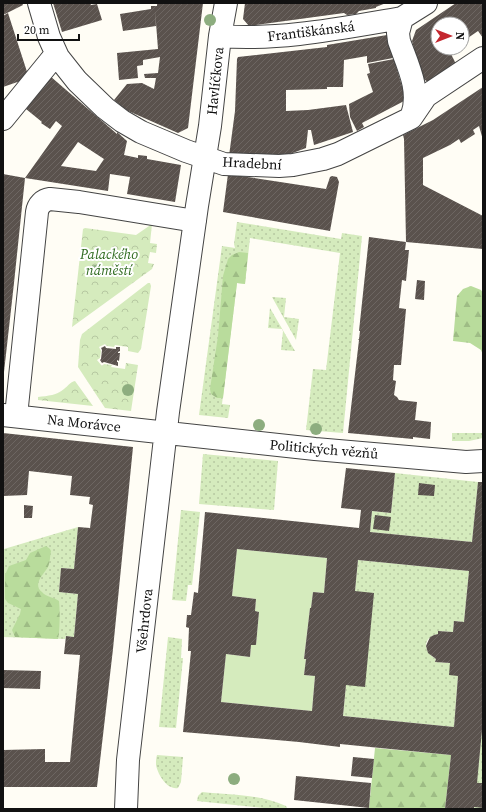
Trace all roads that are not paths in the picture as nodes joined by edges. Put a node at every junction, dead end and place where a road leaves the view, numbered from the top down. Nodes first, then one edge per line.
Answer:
1 (39, 3) edge
2 (226, 3) edge
3 (426, 3) edge
4 (402, 18) junction
5 (220, 36) junction
6 (56, 54) junction
7 (483, 58) edge
8 (411, 118) junction
9 (3, 119) edge
10 (204, 158) junction
11 (195, 221) junction
12 (10, 415) edge
13 (165, 433) junction
14 (483, 461) edge
15 (126, 809) edge

1 - 6 street, Hradební
2 - 5 street, Havlíčkova
3 - 4 street, Františkánská
4 - 5 street, Františkánská
4 - 8 street
5 - 10 street, Havlíčkova
6 - 9 street
6 - 10 street, Hradební
7 - 8 street, Hradební
8 - 10 street, Hradební
10 - 11 street
11 - 12 street
11 - 13 street
12 - 13 street, Na Morávce
13 - 14 street, Politických vězňů
13 - 15 street, Všehrdova

